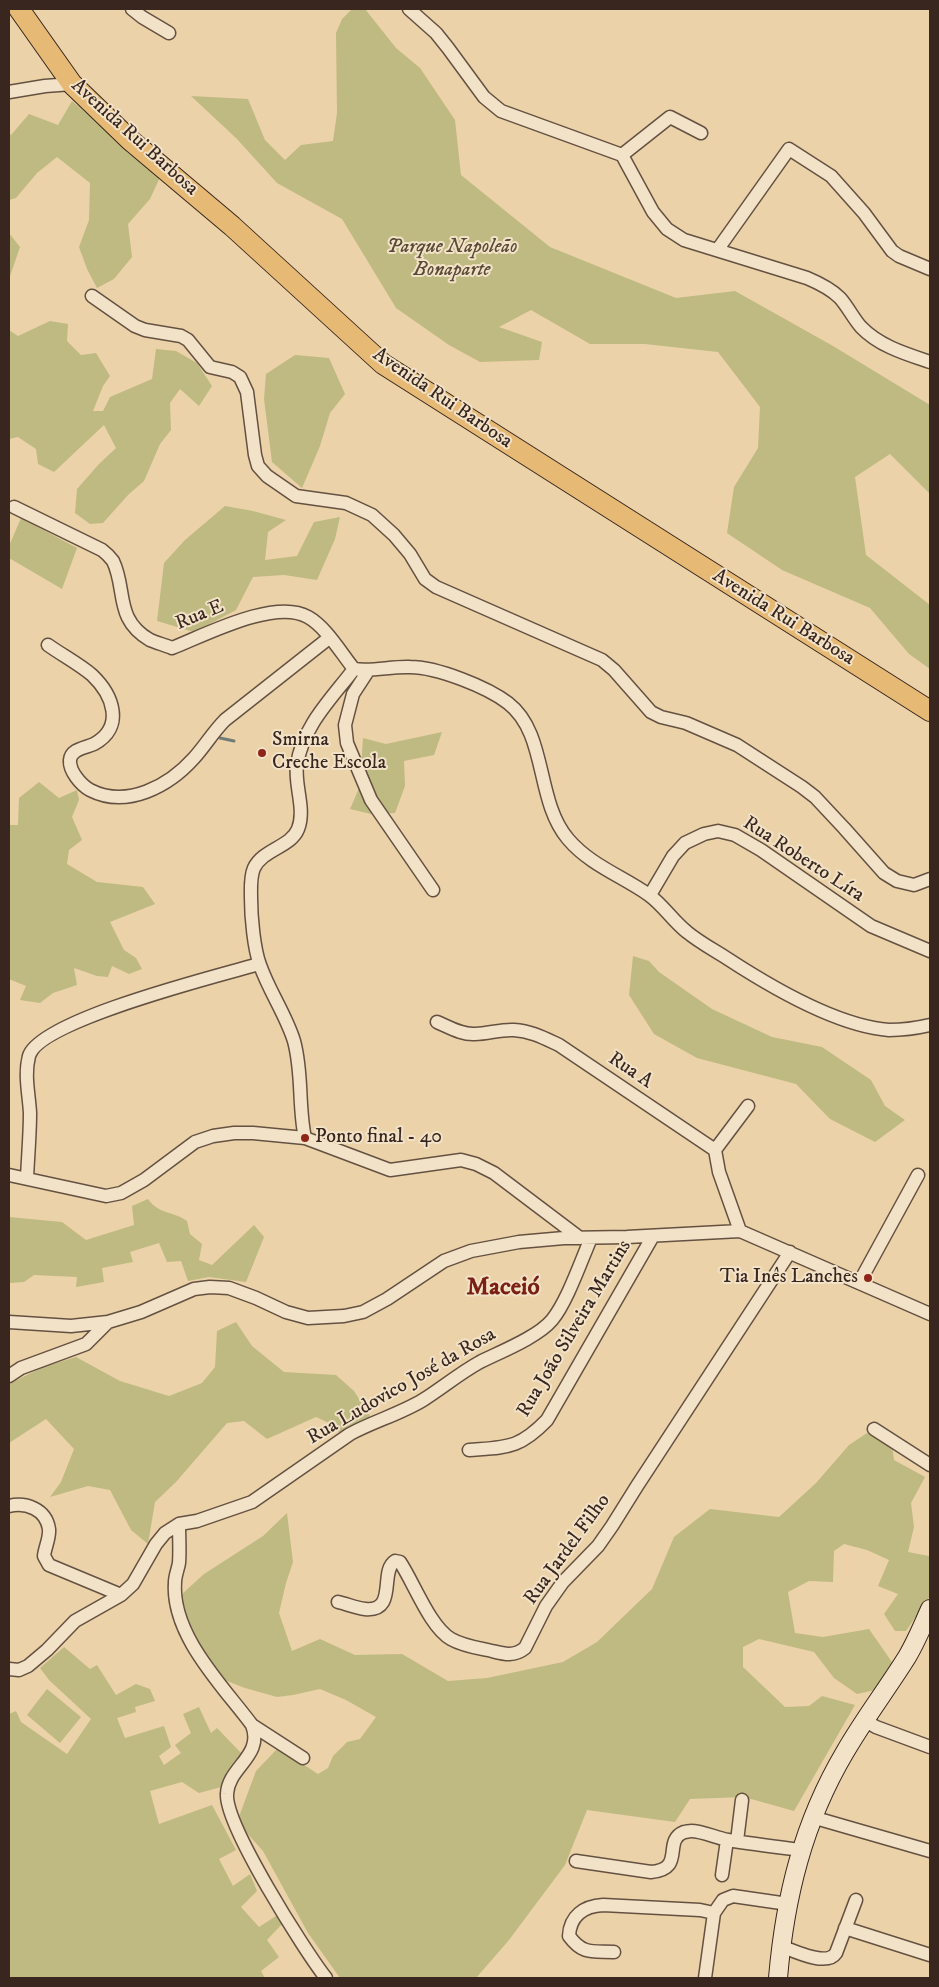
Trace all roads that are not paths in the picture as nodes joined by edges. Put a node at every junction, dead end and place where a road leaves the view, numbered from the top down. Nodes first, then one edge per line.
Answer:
1 (19, 9) edge
2 (29, 9) edge
3 (132, 9) edge
4 (409, 9) edge
5 (170, 33) dead end
6 (72, 84) junction
7 (9, 92) edge
8 (701, 133) dead end
9 (622, 155) junction
10 (718, 249) junction
11 (930, 269) edge
12 (92, 296) dead end
13 (930, 362) edge
14 (14, 507) dead end
15 (329, 638) junction
16 (48, 645) dead end
17 (354, 669) junction
18 (368, 671) junction
19 (930, 700) edge
20 (930, 712) edge
21 (930, 879) edge
22 (433, 890) dead end
23 (650, 896) junction
24 (930, 951) edge
25 (259, 964) junction
26 (437, 1022) dead end
27 (930, 1024) edge
28 (748, 1106) dead end
29 (305, 1138) junction
30 (715, 1150) junction
31 (9, 1175) edge
32 (918, 1175) dead end
33 (27, 1178) junction
34 (740, 1231) junction
35 (652, 1236) junction
36 (585, 1238) junction
37 (790, 1252) junction
38 (859, 1283) junction
39 (930, 1314) edge
40 (9, 1322) edge
41 (108, 1322) junction
42 (9, 1376) edge
43 (874, 1429) dead end
44 (469, 1450) dead end
45 (930, 1465) edge
46 (9, 1506) edge
47 (179, 1524) junction
48 (121, 1594) junction
49 (338, 1602) dead end
50 (930, 1609) edge
51 (9, 1669) edge
52 (864, 1720) junction
53 (252, 1725) junction
54 (930, 1747) edge
55 (303, 1758) dead end
56 (742, 1800) dead end
57 (812, 1816) junction
58 (732, 1840) junction
59 (801, 1850) junction
60 (930, 1851) edge
61 (576, 1861) dead end
62 (722, 1875) dead end
63 (856, 1900) dead end
64 (788, 1904) junction
65 (714, 1913) junction
66 (845, 1928) junction
67 (781, 1946) junction
68 (614, 1952) dead end
69 (930, 1955) edge
70 (326, 1978) edge
71 (705, 1978) edge
72 (778, 1978) edge

1 - 6 main road, Avenida Rui Barbosa
2 - 19 main road, Avenida Rui Barbosa
3 - 5 street
4 - 9 street
6 - 7 street
6 - 20 main road, Avenida Rui Barbosa
8 - 9 street
9 - 10 street
10 - 11 street
10 - 13 street
12 - 21 street
14 - 15 street, Rua E
15 - 16 street
15 - 17 street, Rua E
17 - 18 street
17 - 25 street
18 - 22 street
18 - 23 street
23 - 24 street, Rua Roberto Líra
23 - 27 street
25 - 29 street
25 - 33 street
26 - 30 street, Rua A
28 - 30 street
29 - 33 street
29 - 36 street
30 - 34 street
31 - 33 street
32 - 38 street
34 - 35 street
34 - 37 street
35 - 36 street
35 - 44 street, Rua João Silveira Martins
36 - 41 street
36 - 47 street, Rua Ludovico José da Rosa
37 - 38 street
37 - 49 street, Rua Jardel Filho
38 - 39 street
40 - 41 street
41 - 42 street
43 - 45 street
46 - 48 street
47 - 48 street, Rua Ludovico José da Rosa
47 - 53 street
48 - 51 street, Rua Ludovico José da Rosa
50 - 52 main road
52 - 54 street
52 - 57 main road
53 - 55 street
53 - 70 street
56 - 58 street
57 - 59 main road
57 - 60 street
58 - 59 street
58 - 61 street
58 - 62 street
59 - 64 main road
63 - 66 street
64 - 65 street
64 - 67 main road
65 - 68 street
65 - 71 street
66 - 67 street
66 - 69 street
67 - 72 main road

